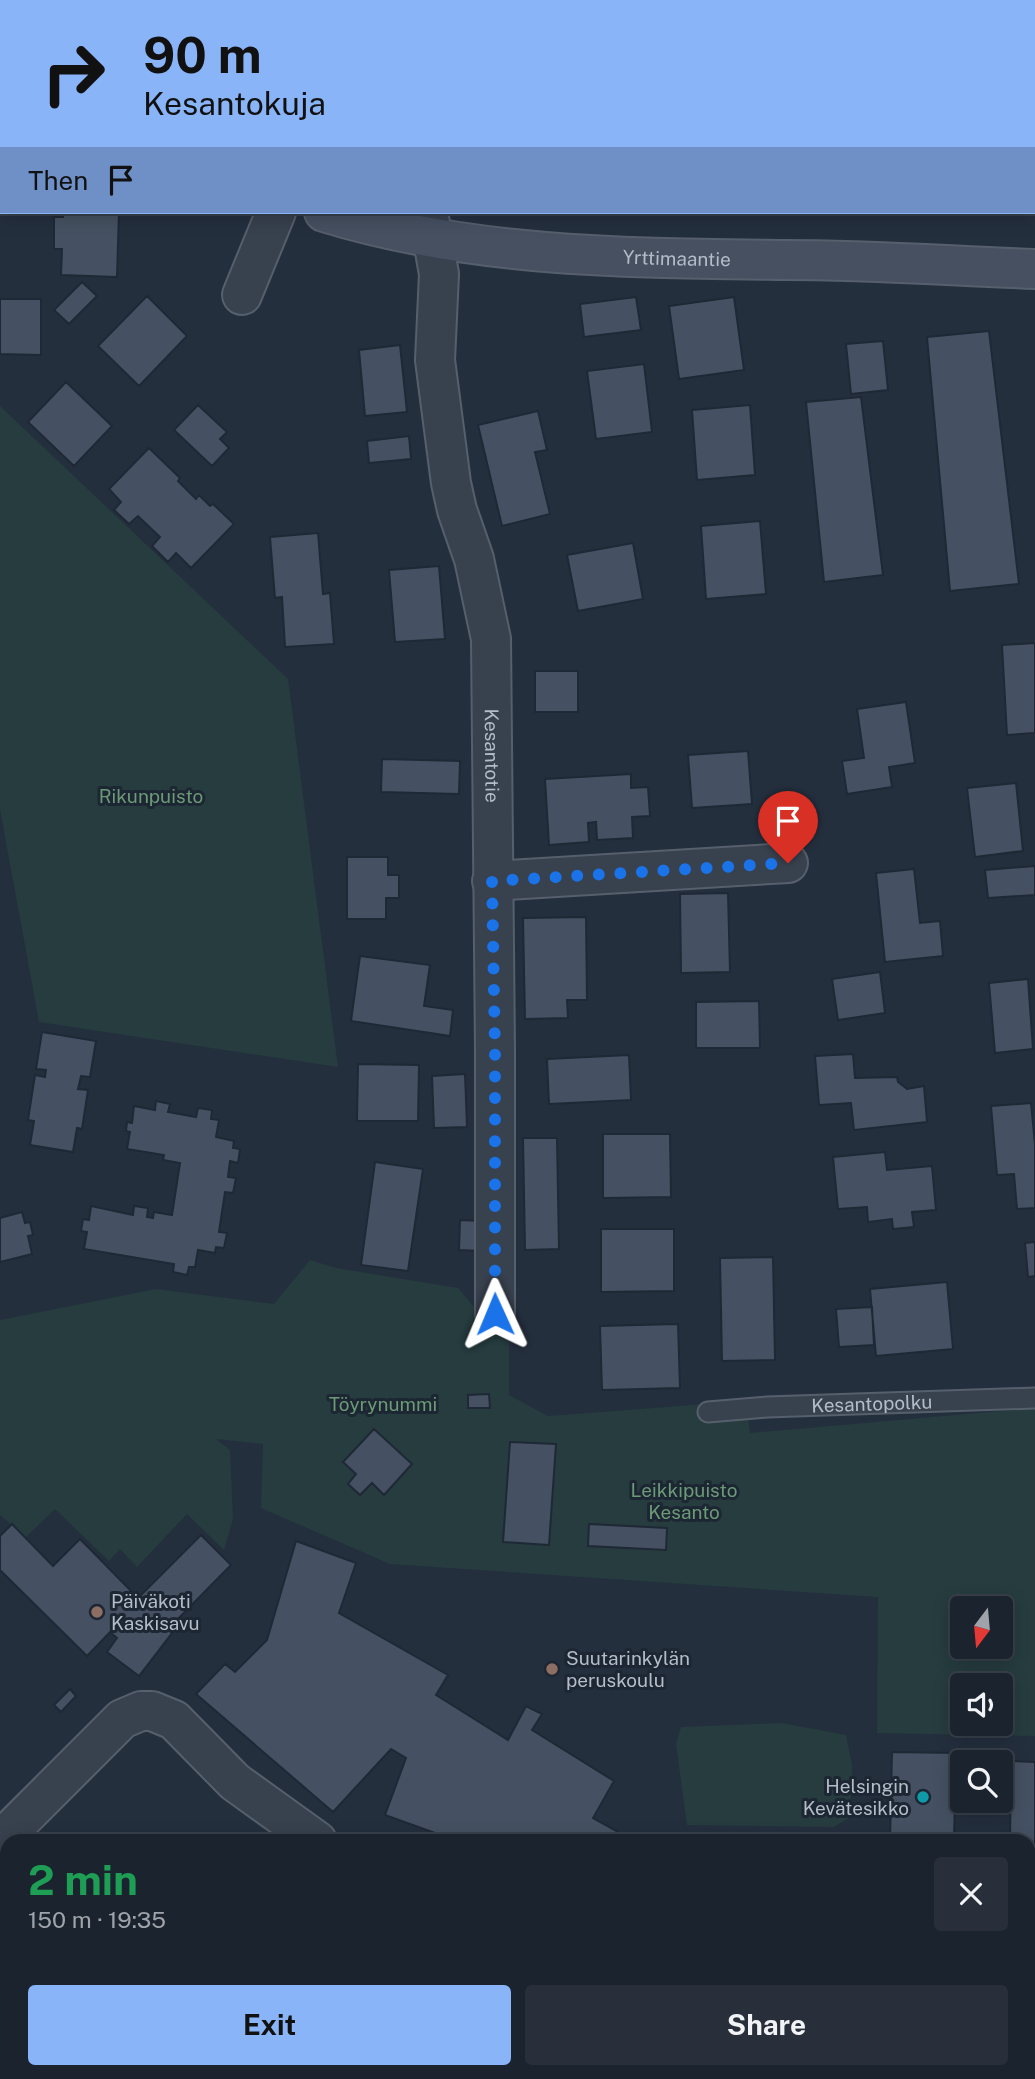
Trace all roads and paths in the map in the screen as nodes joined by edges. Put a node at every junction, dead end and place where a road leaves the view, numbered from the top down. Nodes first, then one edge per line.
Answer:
1 (275, 214) edge
2 (330, 214) edge
3 (430, 225) edge
4 (1035, 269) edge
5 (242, 295) dead end
6 (788, 863) dead end
7 (492, 881) junction
8 (495, 1297) dead end
9 (1035, 1398) edge
10 (708, 1412) dead end
11 (7, 1834) edge
12 (307, 1834) edge

1 - 5 street
2 - 3 street, Yrttimaantie
3 - 4 street, Yrttimaantie
3 - 7 street, Kesantotie
6 - 7 street
7 - 8 street, Kesantotie
9 - 10 lane, Kesantopolku
11 - 12 street

